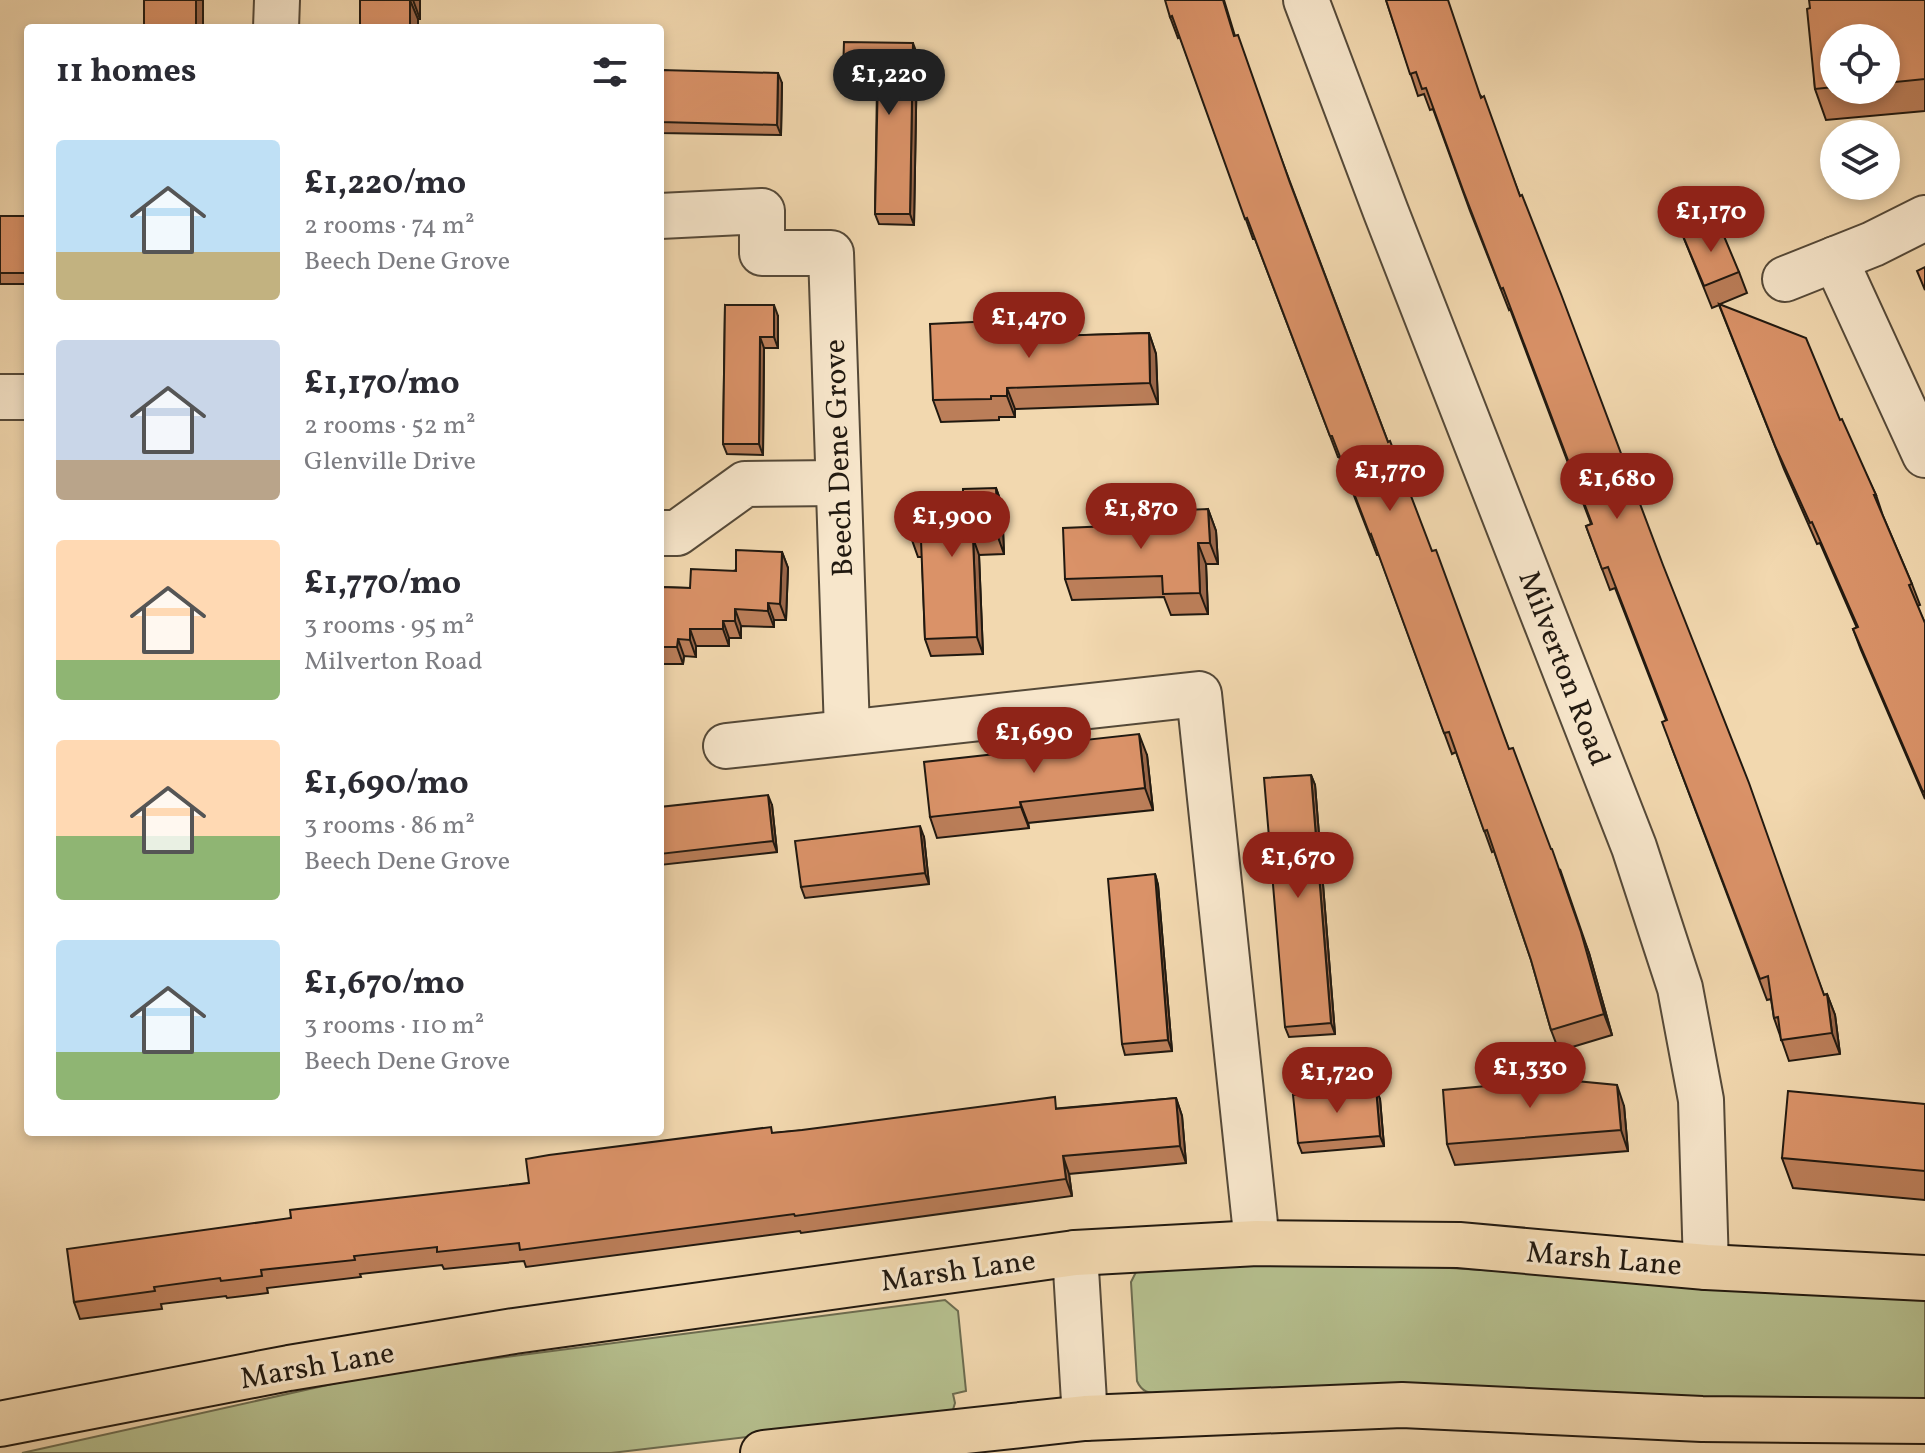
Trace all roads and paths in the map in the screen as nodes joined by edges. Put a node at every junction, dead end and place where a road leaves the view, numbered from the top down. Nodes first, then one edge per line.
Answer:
1 (277, 0) edge
2 (1306, 0) edge
3 (276, 24) edge
4 (664, 216) edge
5 (1925, 218) edge
6 (1854, 251) junction
7 (1785, 279) dead end
8 (0, 397) edge
9 (24, 397) edge
10 (1925, 455) edge
11 (838, 483) junction
12 (664, 533) edge
13 (847, 731) junction
14 (726, 746) dead end
15 (1257, 1243) junction
16 (1075, 1253) junction
17 (1706, 1267) junction
18 (1925, 1278) edge
19 (1085, 1418) junction
20 (1925, 1421) edge
21 (0, 1424) edge
22 (763, 1453) edge

1 - 3 street
2 - 17 street, Milverton Road
4 - 11 street, Beech Dene Grove
5 - 6 street
6 - 7 street
6 - 10 street
8 - 9 street
11 - 12 street
11 - 13 street, Beech Dene Grove
13 - 14 street
13 - 15 street
15 - 16 main road, Marsh Lane
15 - 17 main road, Marsh Lane
16 - 19 street
16 - 21 main road, Marsh Lane
17 - 18 main road, Marsh Lane
19 - 20 main road
19 - 22 main road

